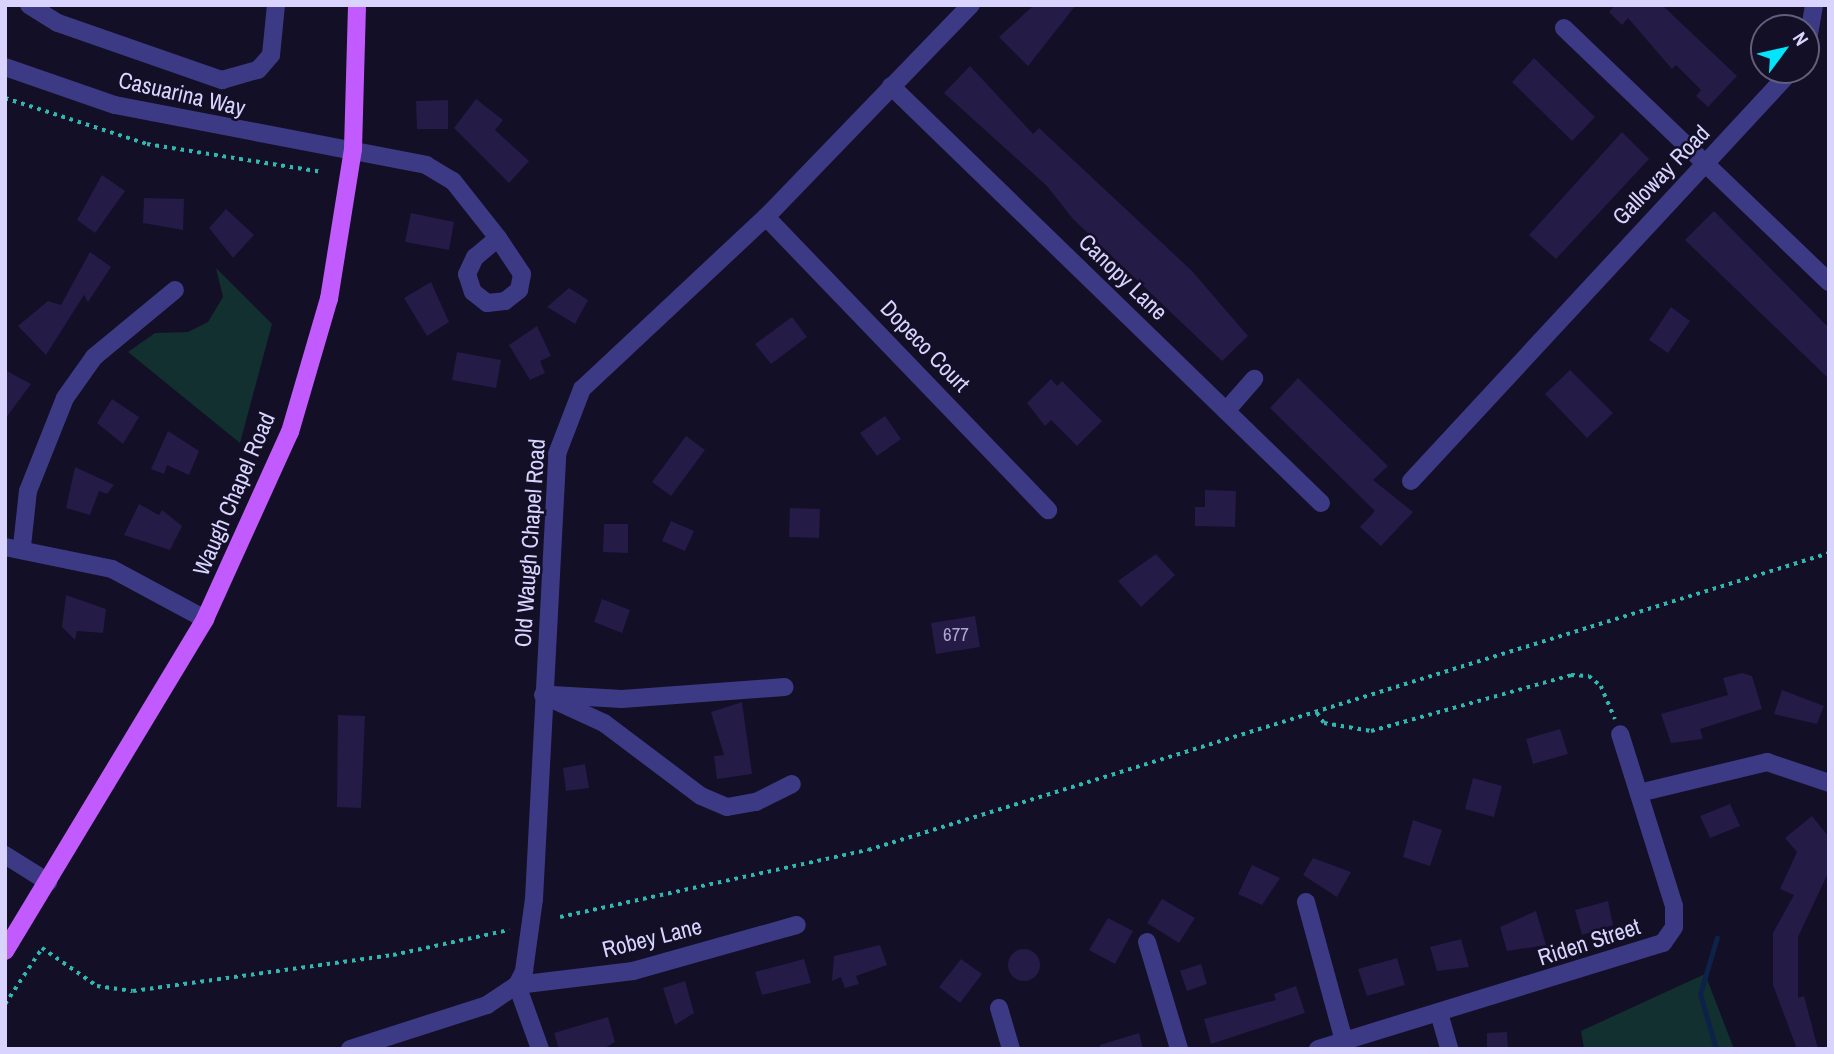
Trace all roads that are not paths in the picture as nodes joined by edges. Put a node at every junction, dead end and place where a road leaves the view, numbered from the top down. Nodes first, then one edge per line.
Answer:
1 (29, 5) edge
2 (276, 5) edge
3 (357, 5) edge
4 (971, 5) edge
5 (1563, 28) dead end
6 (5, 67) edge
7 (1779, 84) edge
8 (891, 86) junction
9 (353, 149) junction
10 (1706, 164) junction
11 (766, 217) junction
12 (498, 238) dead end
13 (1829, 282) edge
14 (175, 290) dead end
15 (1254, 379) dead end
16 (1226, 411) junction
17 (1411, 481) dead end
18 (1321, 503) dead end
19 (1048, 510) dead end
20 (14, 546) edge
21 (205, 619) junction
22 (785, 687) dead end
23 (543, 695) junction
24 (1620, 734) road end
25 (1829, 783) edge
26 (792, 784) dead end
27 (1639, 793) junction
28 (5, 855) edge
29 (48, 882) junction
30 (1306, 902) dead end
31 (797, 925) dead end
32 (1147, 942) dead end
33 (5, 951) edge
34 (517, 985) junction
35 (999, 1008) dead end
36 (1439, 1013) junction
37 (1344, 1041) junction
38 (350, 1049) edge
39 (540, 1049) edge
40 (1010, 1049) edge
41 (1179, 1049) edge
42 (1318, 1049) edge
43 (1449, 1049) edge

1 - 2 street
3 - 9 main road, Waugh Chapel Road
4 - 8 street, Old Waugh Chapel Road
5 - 10 street
6 - 9 street, Casuarina Way
7 - 10 street, Galloway Road
8 - 11 street, Old Waugh Chapel Road
8 - 16 street, Canopy Lane
9 - 12 street, Casuarina Way
9 - 21 main road, Waugh Chapel Road
10 - 13 street
10 - 17 street, Galloway Road
11 - 19 street, Dopeco Court
11 - 23 street, Old Waugh Chapel Road
14 - 20 street
15 - 16 street
16 - 18 street, Canopy Lane
20 - 21 street
21 - 29 main road, Waugh Chapel Road
22 - 23 street
23 - 26 street
23 - 34 street, Old Waugh Chapel Road
24 - 27 street, Riden Street
25 - 27 street
27 - 36 street, Riden Street
28 - 29 street
29 - 33 main road, Waugh Chapel Road
30 - 37 street
31 - 34 street, Robey Lane
32 - 41 street
34 - 38 street
34 - 39 street
35 - 40 street
36 - 37 street, Riden Street
36 - 43 street
37 - 42 street, Riden Street

